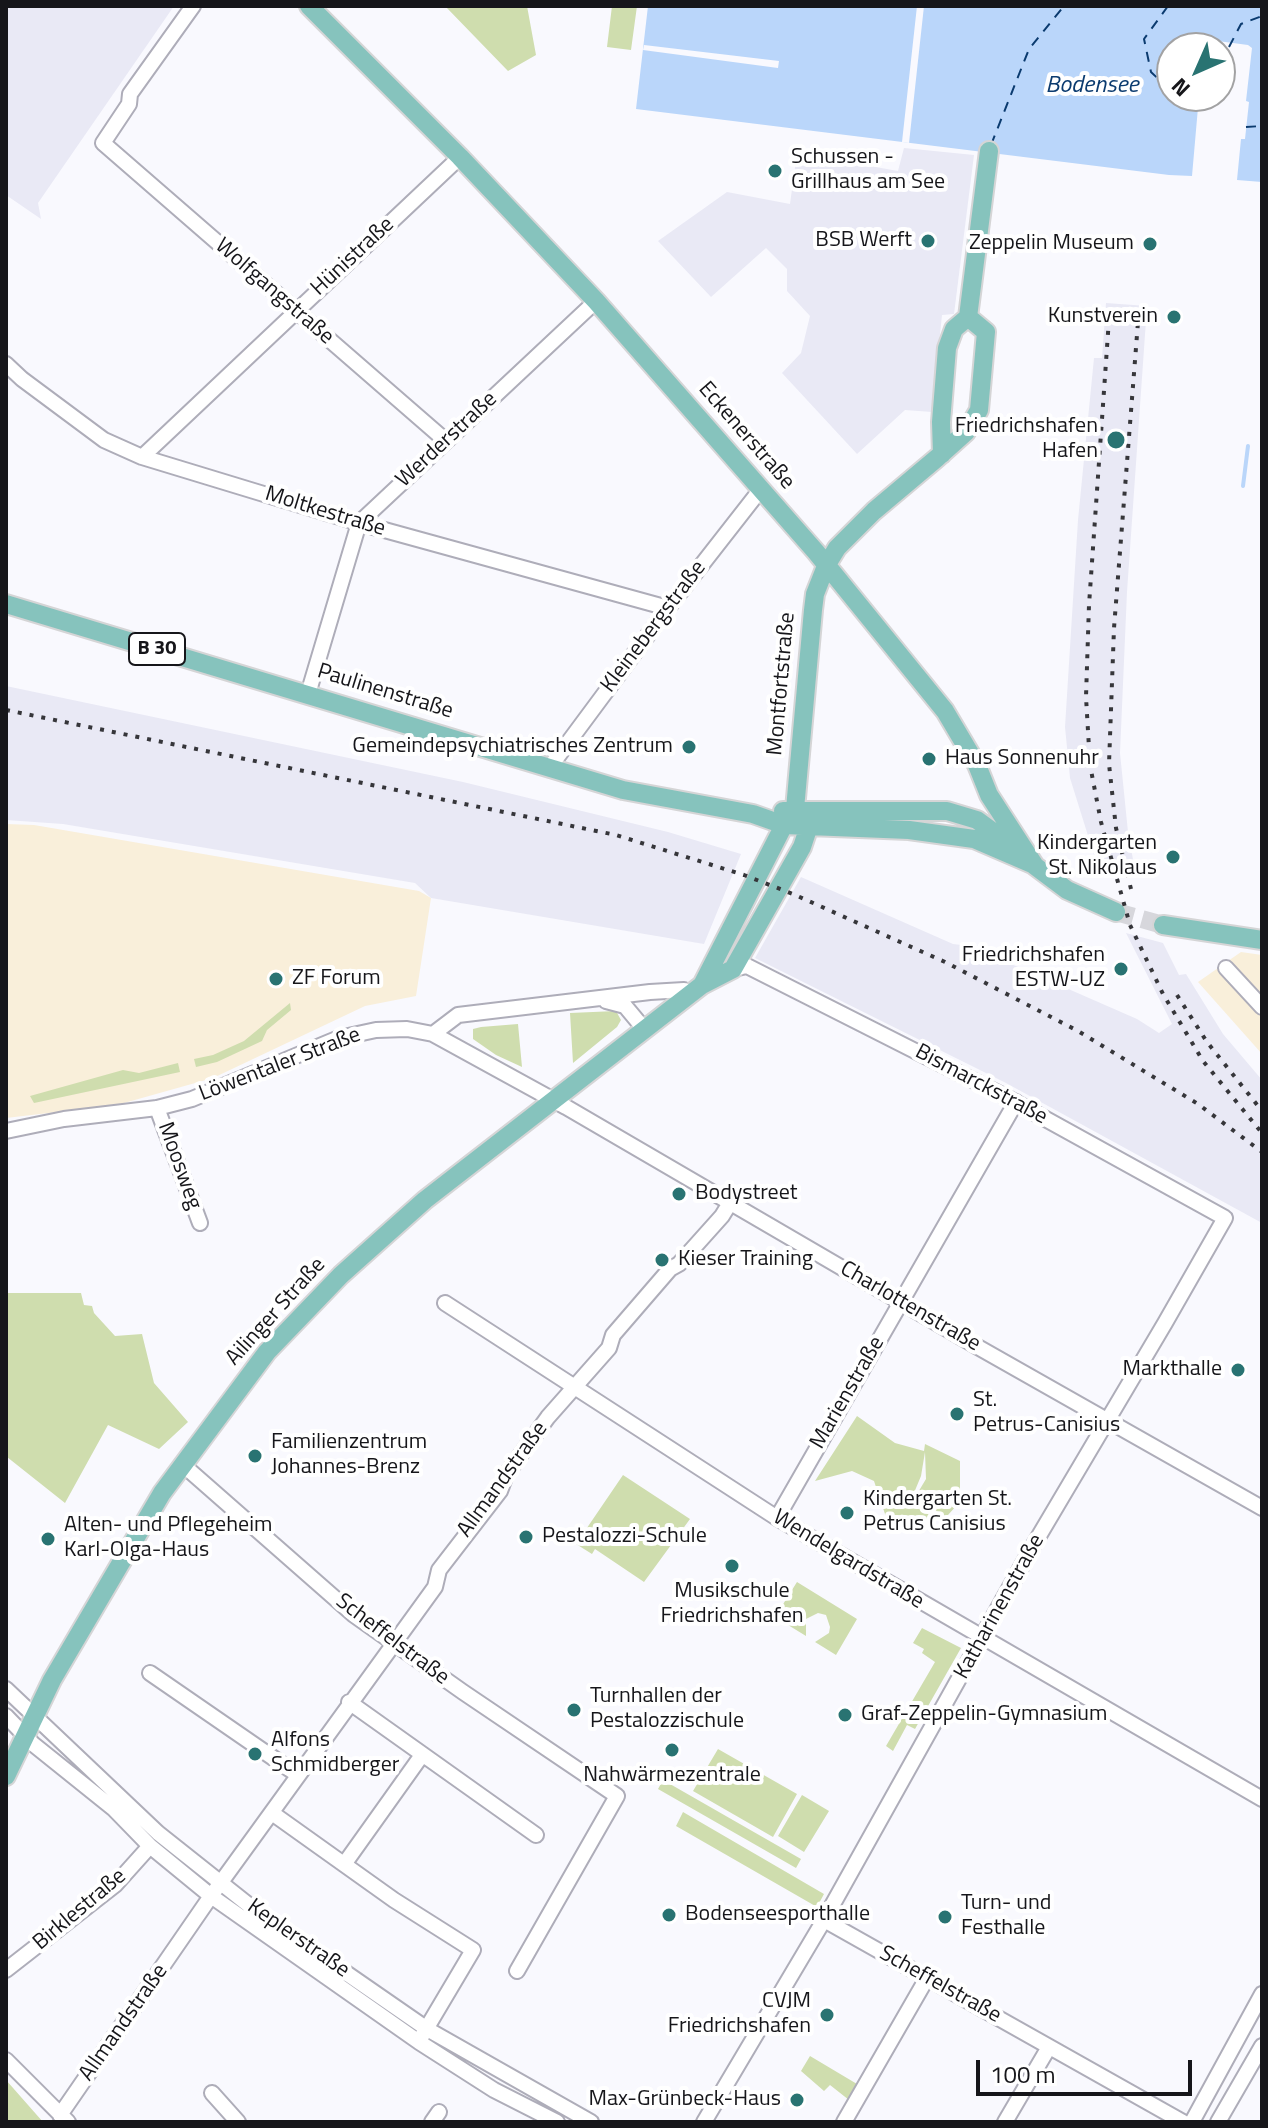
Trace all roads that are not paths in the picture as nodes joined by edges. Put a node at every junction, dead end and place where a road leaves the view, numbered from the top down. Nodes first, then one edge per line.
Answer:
1 (193, 6) edge
2 (309, 6) edge
3 (989, 151) dead end
4 (460, 157) junction
5 (596, 301) junction
6 (296, 310) junction
7 (968, 317) junction
8 (6, 364) edge
9 (446, 441) junction
10 (942, 454) junction
11 (142, 457) junction
12 (761, 489) junction
13 (359, 523) junction
14 (826, 566) junction
15 (6, 604) edge
16 (668, 608) junction
17 (308, 694) junction
18 (550, 767) junction
19 (989, 795) junction
20 (789, 817) junction
21 (977, 820) junction
22 (809, 826) junction
23 (936, 833) junction
24 (1035, 866) junction
25 (1116, 912) tunnel mouth
26 (1163, 925) tunnel mouth
27 (1262, 940) edge
28 (1226, 968) dead end
29 (733, 969) junction
30 (696, 990) junction
31 (596, 998) junction
32 (1262, 1007) edge
33 (645, 1030) junction
34 (433, 1034) junction
35 (1010, 1099) junction
36 (553, 1100) junction
37 (157, 1108) junction
38 (6, 1131) edge
39 (730, 1203) junction
40 (1225, 1218) joint
41 (200, 1223) dead end
42 (900, 1301) junction
43 (445, 1303) dead end
44 (575, 1387) junction
45 (1107, 1421) junction
46 (182, 1464) junction
47 (1262, 1508) edge
48 (777, 1518) junction
49 (982, 1638) junction
50 (395, 1643) junction
51 (150, 1673) dead end
52 (6, 1689) edge
53 (349, 1702) junction
54 (35, 1715) junction
55 (6, 1716) edge
56 (25, 1735) junction
57 (422, 1755) junction
58 (298, 1775) junction
59 (6, 1776) edge
60 (1262, 1799) edge
61 (272, 1813) junction
62 (536, 1835) dead end
63 (150, 1846) junction
64 (345, 1863) junction
65 (216, 1890) junction
66 (824, 1920) junction
67 (6, 1970) edge
68 (517, 1971) dead end
69 (927, 1978) junction
70 (1262, 1994) edge
71 (423, 2035) junction
72 (1262, 2046) edge
73 (1049, 2047) junction
74 (6, 2060) edge
75 (212, 2093) dead end
76 (64, 2119) edge
77 (581, 2120) edge
78 (238, 2122) edge
79 (557, 2122) edge
80 (704, 2122) edge
81 (844, 2122) edge
82 (1005, 2122) edge
83 (1183, 2122) edge
84 (1192, 2122) edge
85 (1218, 2122) edge

1 - 6 street, Wolfgangstraße
2 - 4 main road, Eckenerstraße
3 - 7 main road
4 - 5 main road, Eckenerstraße
4 - 6 street, Hünistraße
5 - 9 street, Werderstraße
5 - 12 main road, Eckenerstraße
6 - 9 street, Wolfgangstraße
6 - 11 street, Hünistraße
7 - 10 main road
7 - 10 main road
8 - 11 street, Moltkestraße
9 - 13 street, Werderstraße
10 - 14 main road
11 - 13 street, Moltkestraße
12 - 14 main road, Eckenerstraße
12 - 16 street, Kleinebergstraße
13 - 16 street, Moltkestraße
13 - 17 street
14 - 19 main road, Eckenerstraße
14 - 20 main road, Montfortstraße
15 - 17 main road, Paulinenstraße / B 30
16 - 18 street, Kleinebergstraße
17 - 18 main road, Paulinenstraße / B 30
18 - 20 main road, Paulinenstraße / B 30
19 - 21 main road
19 - 24 main road, Eckenerstraße
20 - 21 main road, Paulinenstraße
20 - 22 main road
20 - 30 main road, Ailinger Straße
21 - 23 main road
21 - 24 main road, Paulinenstraße
22 - 23 main road
22 - 29 main road
23 - 24 main road
24 - 25 main road, Eckenerstraße
26 - 27 main road
28 - 32 street
29 - 30 main road, Ailinger Straße
29 - 35 street, Bismarckstraße
30 - 31 street
30 - 33 main road, Ailinger Straße
31 - 33 street
31 - 34 street
33 - 36 main road, Ailinger Straße
34 - 36 street, Charlottenstraße
34 - 37 street, Löwentaler Straße
35 - 40 street, Bismarckstraße
35 - 42 street, Marienstraße
36 - 39 street, Charlottenstraße
36 - 46 main road, Ailinger Straße
37 - 38 street, Löwentaler Straße
37 - 41 street, Moosweg
39 - 42 street, Charlottenstraße
39 - 44 street, Allmandstraße
40 - 45 street, Katharinenstraße
42 - 45 street, Charlottenstraße
42 - 48 street, Marienstraße
43 - 44 street, Wendelgardstraße
44 - 48 street, Wendelgardstraße
44 - 50 street, Allmandstraße
45 - 47 street, Charlottenstraße
45 - 49 street, Katharinenstraße
46 - 50 street, Scheffelstraße
46 - 54 main road, Ailinger Straße
48 - 49 street, Wendelgardstraße
49 - 60 street, Wendelgardstraße
49 - 66 street, Katharinenstraße
50 - 53 street, Allmandstraße
50 - 68 street, Scheffelstraße
51 - 58 street
52 - 54 street, Keplerstraße
53 - 57 street
53 - 58 street, Allmandstraße
54 - 56 main road, Ailinger Straße
54 - 65 street, Keplerstraße
55 - 56 street, Keplerstraße
56 - 59 main road, Ailinger Straße
56 - 63 street, Keplerstraße
57 - 62 street
57 - 64 street
58 - 61 street, Allmandstraße
61 - 64 street
61 - 65 street, Allmandstraße
63 - 65 street, Keplerstraße
63 - 67 street, Birklestraße
64 - 71 street
65 - 71 street, Keplerstraße
65 - 76 street, Allmandstraße
66 - 69 street, Scheffelstraße
66 - 80 street, Katharinenstraße
69 - 73 street, Scheffelstraße
69 - 81 street
70 - 84 street
71 - 77 street, Keplerstraße
71 - 79 street, Keplerstraße
72 - 85 street
73 - 82 street
73 - 83 street, Scheffelstraße
74 - 76 street
75 - 78 street

